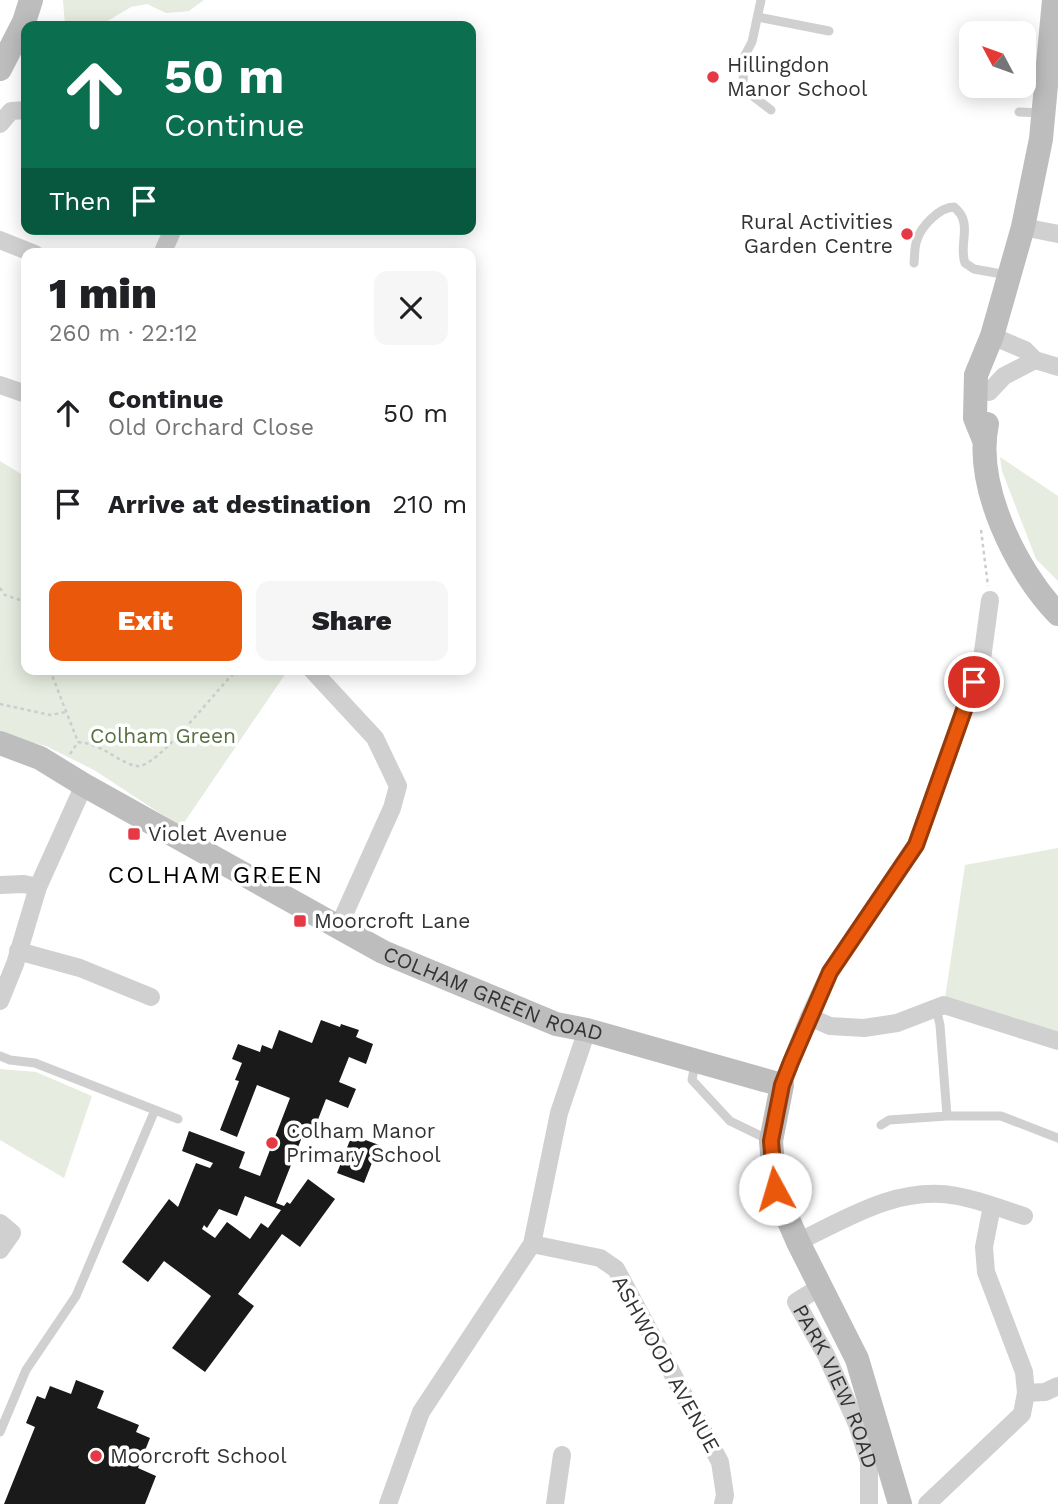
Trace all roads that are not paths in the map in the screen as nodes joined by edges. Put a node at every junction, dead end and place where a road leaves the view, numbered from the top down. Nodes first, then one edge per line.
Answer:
1 (761, 0) edge
2 (1054, 0) edge
3 (758, 17) junction
4 (21, 29) edge
5 (829, 31) dead end
6 (0, 69) edge
7 (21, 110) edge
8 (771, 110) dead end
9 (1019, 112) dead end
10 (1044, 113) junction
11 (0, 124) edge
12 (1023, 227) junction
13 (1058, 234) edge
14 (0, 240) edge
15 (21, 248) edge
16 (914, 262) dead end
17 (1009, 276) junction
18 (992, 336) junction
19 (1035, 360) junction
20 (1058, 367) edge
21 (0, 385) edge
22 (21, 392) edge
23 (989, 392) junction
24 (984, 440) junction
25 (990, 600) road end
26 (1058, 614) edge
27 (317, 675) edge
28 (0, 743) edge
29 (83, 785) junction
30 (0, 885) edge
31 (38, 887) junction
32 (338, 928) junction
33 (11, 957) edge
34 (151, 997) dead end
35 (0, 1001) edge
36 (936, 1008) junction
37 (809, 1017) junction
38 (587, 1030) junction
39 (1058, 1041) edge
40 (0, 1056) edge
41 (695, 1059) junction
42 (782, 1085) junction
43 (156, 1110) junction
44 (947, 1116) junction
45 (178, 1119) dead end
46 (881, 1125) dead end
47 (1058, 1138) edge
48 (771, 1141) junction
49 (992, 1206) junction
50 (1024, 1216) dead end
51 (0, 1223) edge
52 (798, 1242) junction
53 (532, 1244) junction
54 (0, 1250) edge
55 (820, 1287) junction
56 (1058, 1386) edge
57 (1026, 1393) junction
58 (0, 1433) edge
59 (562, 1455) dead end
60 (900, 1502) edge
61 (388, 1504) edge
62 (555, 1504) edge
63 (723, 1504) edge
64 (869, 1504) edge
65 (927, 1504) edge

1 - 3 lane
2 - 10 street
3 - 5 lane
3 - 8 lane
4 - 6 street
7 - 11 street
9 - 10 lane
10 - 12 street
12 - 13 street
12 - 17 street
14 - 15 street
16 - 17 lane
17 - 18 street
18 - 19 street
18 - 23 street
18 - 24 street
19 - 20 street
19 - 23 street
21 - 22 street
23 - 24 street
24 - 26 street
25 - 37 street
27 - 32 street
28 - 29 street, COLHAM GREEN ROAD
29 - 31 street
29 - 32 street, COLHAM GREEN ROAD
30 - 31 street
31 - 33 street
32 - 38 street, COLHAM GREEN ROAD
33 - 34 street
33 - 35 street
36 - 37 street
36 - 39 street
36 - 44 lane
37 - 42 street
38 - 41 street, COLHAM GREEN ROAD
38 - 53 street
40 - 43 lane
41 - 42 street, COLHAM GREEN ROAD
41 - 48 lane
42 - 48 street, PARK VIEW ROAD
43 - 45 lane
43 - 58 lane
44 - 46 lane
44 - 47 lane
48 - 52 street, PARK VIEW ROAD
49 - 50 street
49 - 52 street
49 - 57 street
51 - 54 street
52 - 55 street, PARK VIEW ROAD
53 - 61 street
53 - 63 street, ASHWOOD AVENUE
55 - 60 street, PARK VIEW ROAD
55 - 64 street, PARK VIEW ROAD
56 - 57 street
57 - 65 street
59 - 62 street

